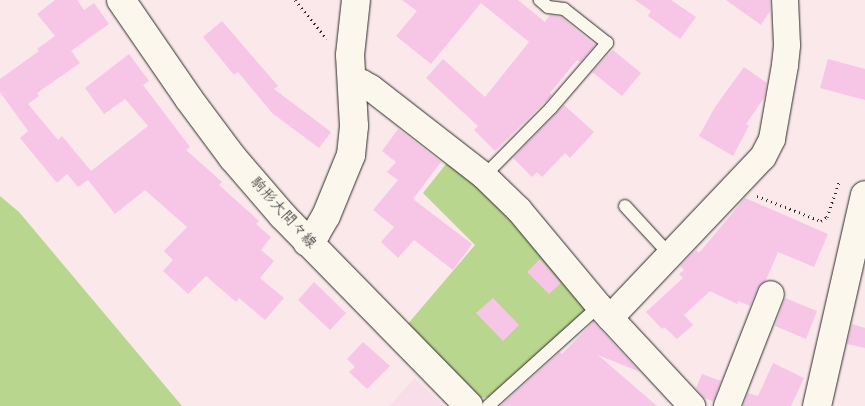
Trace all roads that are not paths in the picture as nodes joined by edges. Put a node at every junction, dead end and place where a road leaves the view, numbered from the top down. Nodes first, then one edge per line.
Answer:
1 (121, 0) edge
2 (356, 0) edge
3 (540, 0) edge
4 (785, 0) edge
5 (350, 68) junction
6 (484, 176) junction
7 (865, 195) edge
8 (625, 206) dead end
9 (307, 242) junction
10 (670, 255) junction
11 (771, 294) dead end
12 (604, 312) junction
13 (469, 406) edge
14 (488, 406) edge
15 (692, 406) edge
16 (726, 406) edge
17 (818, 406) edge

1 - 9 main road, 駒形大間々線
2 - 5 main road
3 - 6 lane
4 - 10 street
5 - 6 street
5 - 9 main road
6 - 12 street
7 - 17 main road
8 - 10 lane
9 - 13 main road, 駒形大間々線
10 - 12 street
11 - 16 street
12 - 14 lane
12 - 15 street

